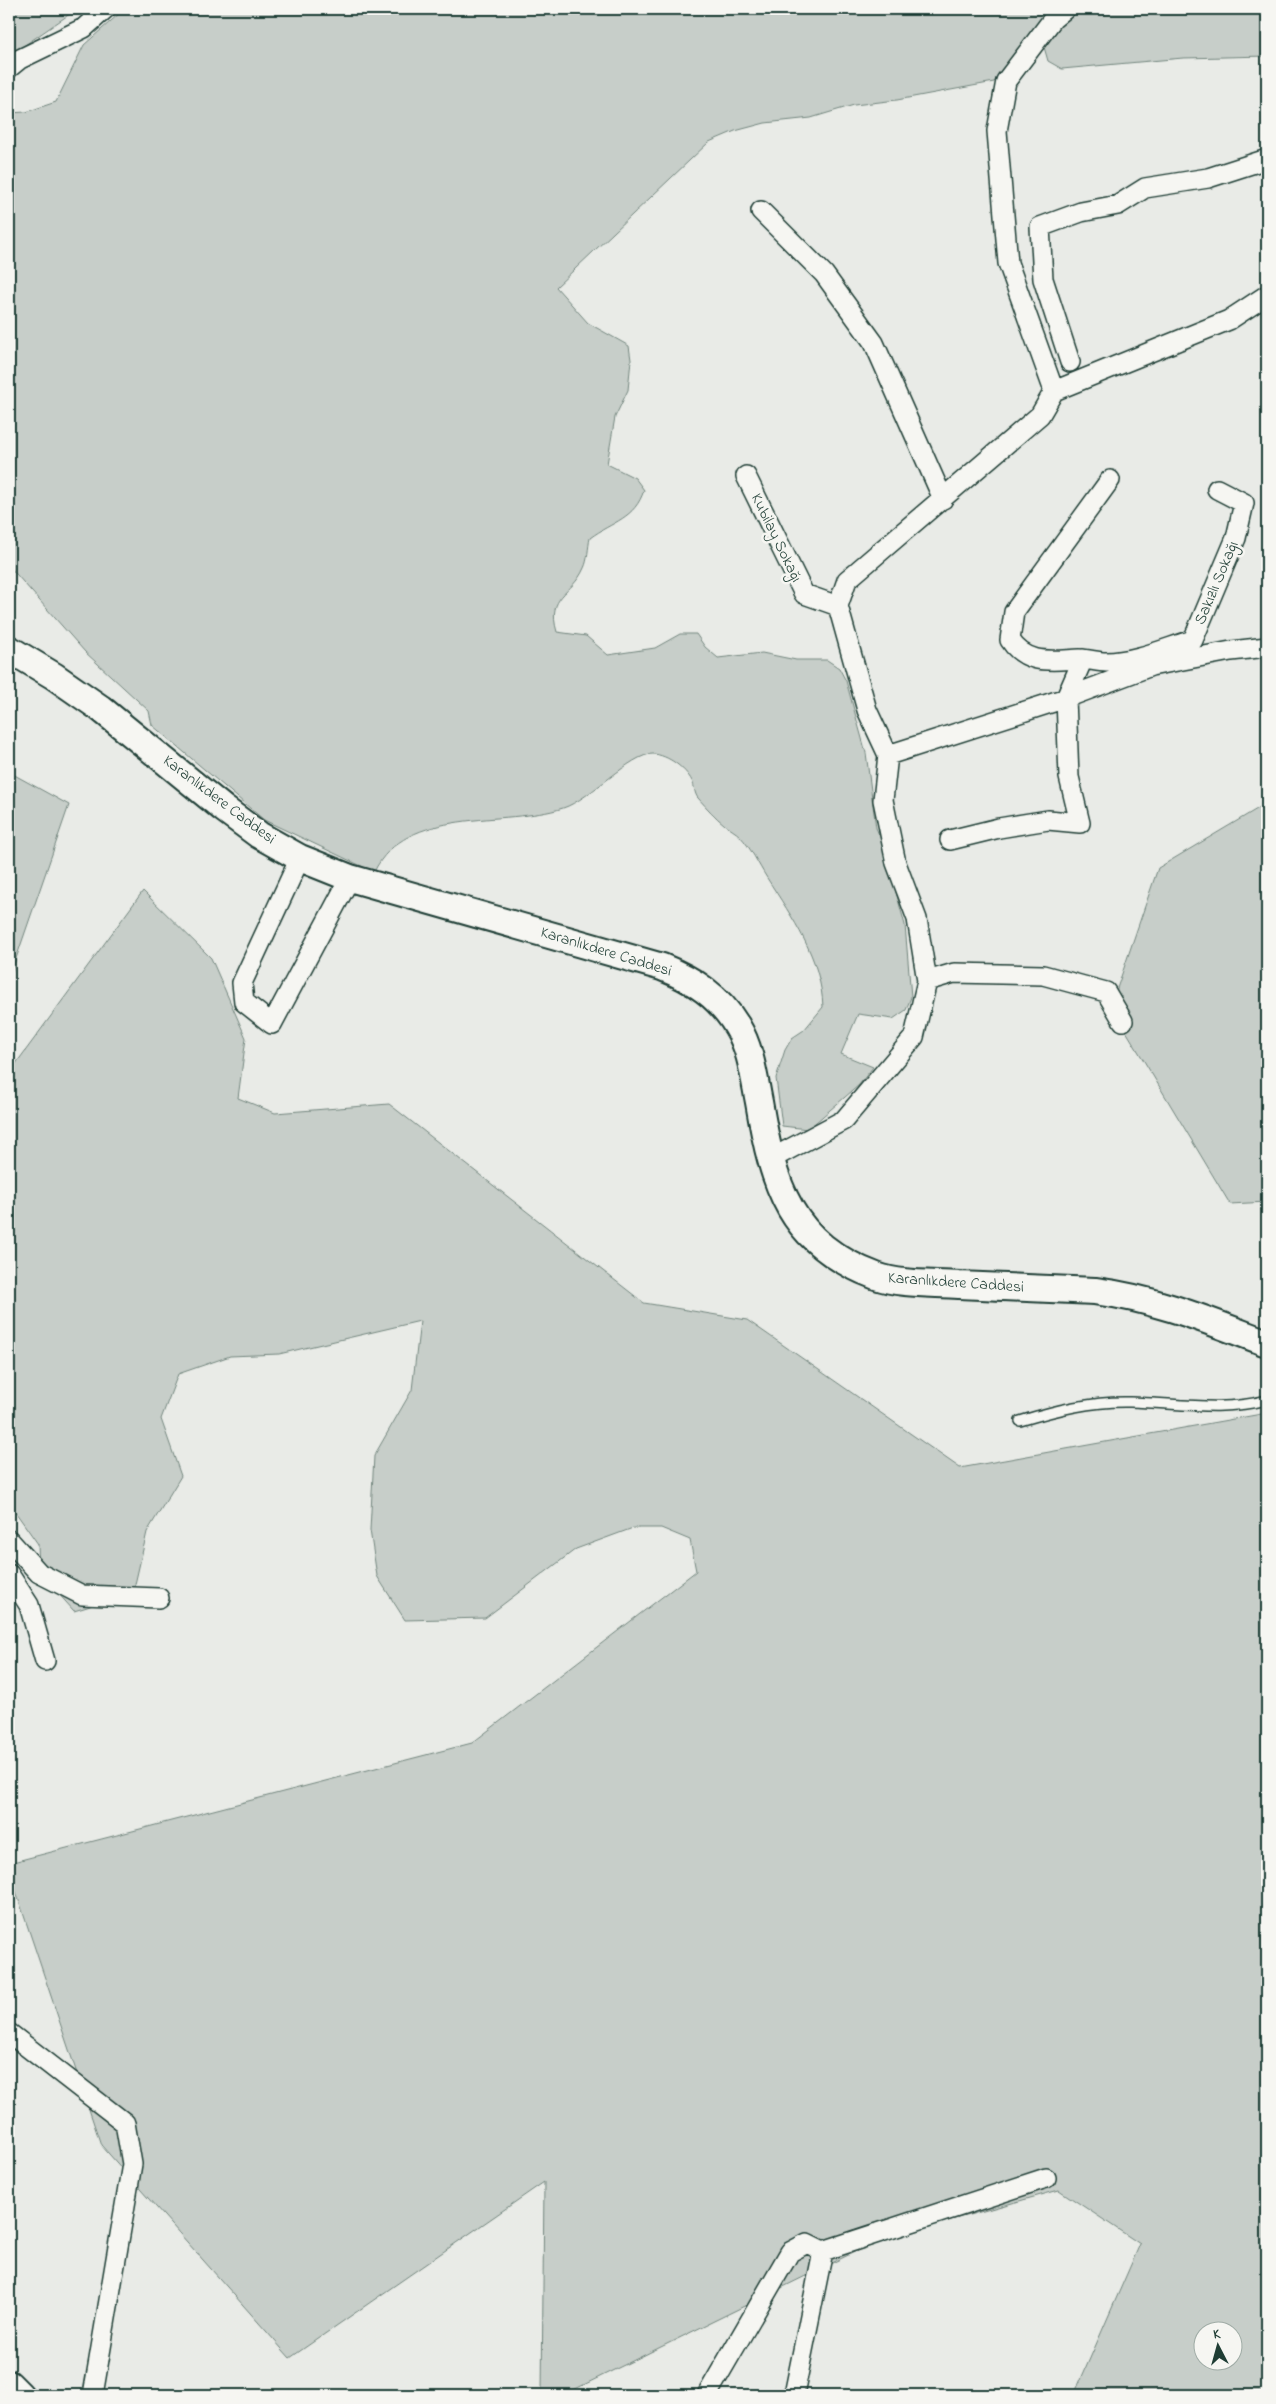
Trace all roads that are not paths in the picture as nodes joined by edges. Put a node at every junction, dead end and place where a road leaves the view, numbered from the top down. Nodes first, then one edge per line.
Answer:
1 (105, 9) edge
2 (1065, 9) edge
3 (9, 68) edge
4 (1267, 159) edge
5 (761, 211) dead end
6 (1267, 296) edge
7 (1070, 362) dead end
8 (1054, 391) junction
9 (746, 476) dead end
10 (1110, 480) dead end
11 (1217, 489) dead end
12 (944, 499) junction
13 (838, 606) junction
14 (1267, 647) edge
15 (9, 649) edge
16 (1083, 659) junction
17 (1066, 698) junction
18 (888, 755) junction
19 (950, 840) dead end
20 (300, 858) junction
21 (350, 878) junction
22 (928, 981) junction
23 (1123, 1021) dead end
24 (769, 1160) junction
25 (1267, 1343) edge
26 (1267, 1400) edge
27 (1020, 1421) dead end
28 (9, 1540) edge
29 (9, 1574) edge
30 (159, 1598) dead end
31 (45, 1661) dead end
32 (9, 2033) edge
33 (1046, 2178) dead end
34 (823, 2251) junction
35 (9, 2384) edge
36 (20, 2395) edge
37 (93, 2395) edge
38 (707, 2395) edge
39 (794, 2395) edge

1 - 3 street
2 - 8 street
4 - 7 street
5 - 12 street
6 - 8 street
8 - 12 street
9 - 13 street, Kubilay Sokağı
10 - 16 street, Sakızlı Sokağı
11 - 16 street, Sakızlı Sokağı
12 - 13 street
13 - 18 street
14 - 17 street
15 - 20 main road, Karanlıkdere Caddesi
16 - 17 street
17 - 18 street
17 - 19 street
18 - 22 street
20 - 21 main road, Karanlıkdere Caddesi
20 - 21 street
21 - 24 main road, Karanlıkdere Caddesi
22 - 23 street
22 - 24 street
24 - 25 main road, Karanlıkdere Caddesi
26 - 27 lane
28 - 30 street
29 - 31 street
32 - 37 street
33 - 34 street
34 - 38 street
34 - 39 street
35 - 36 main road

